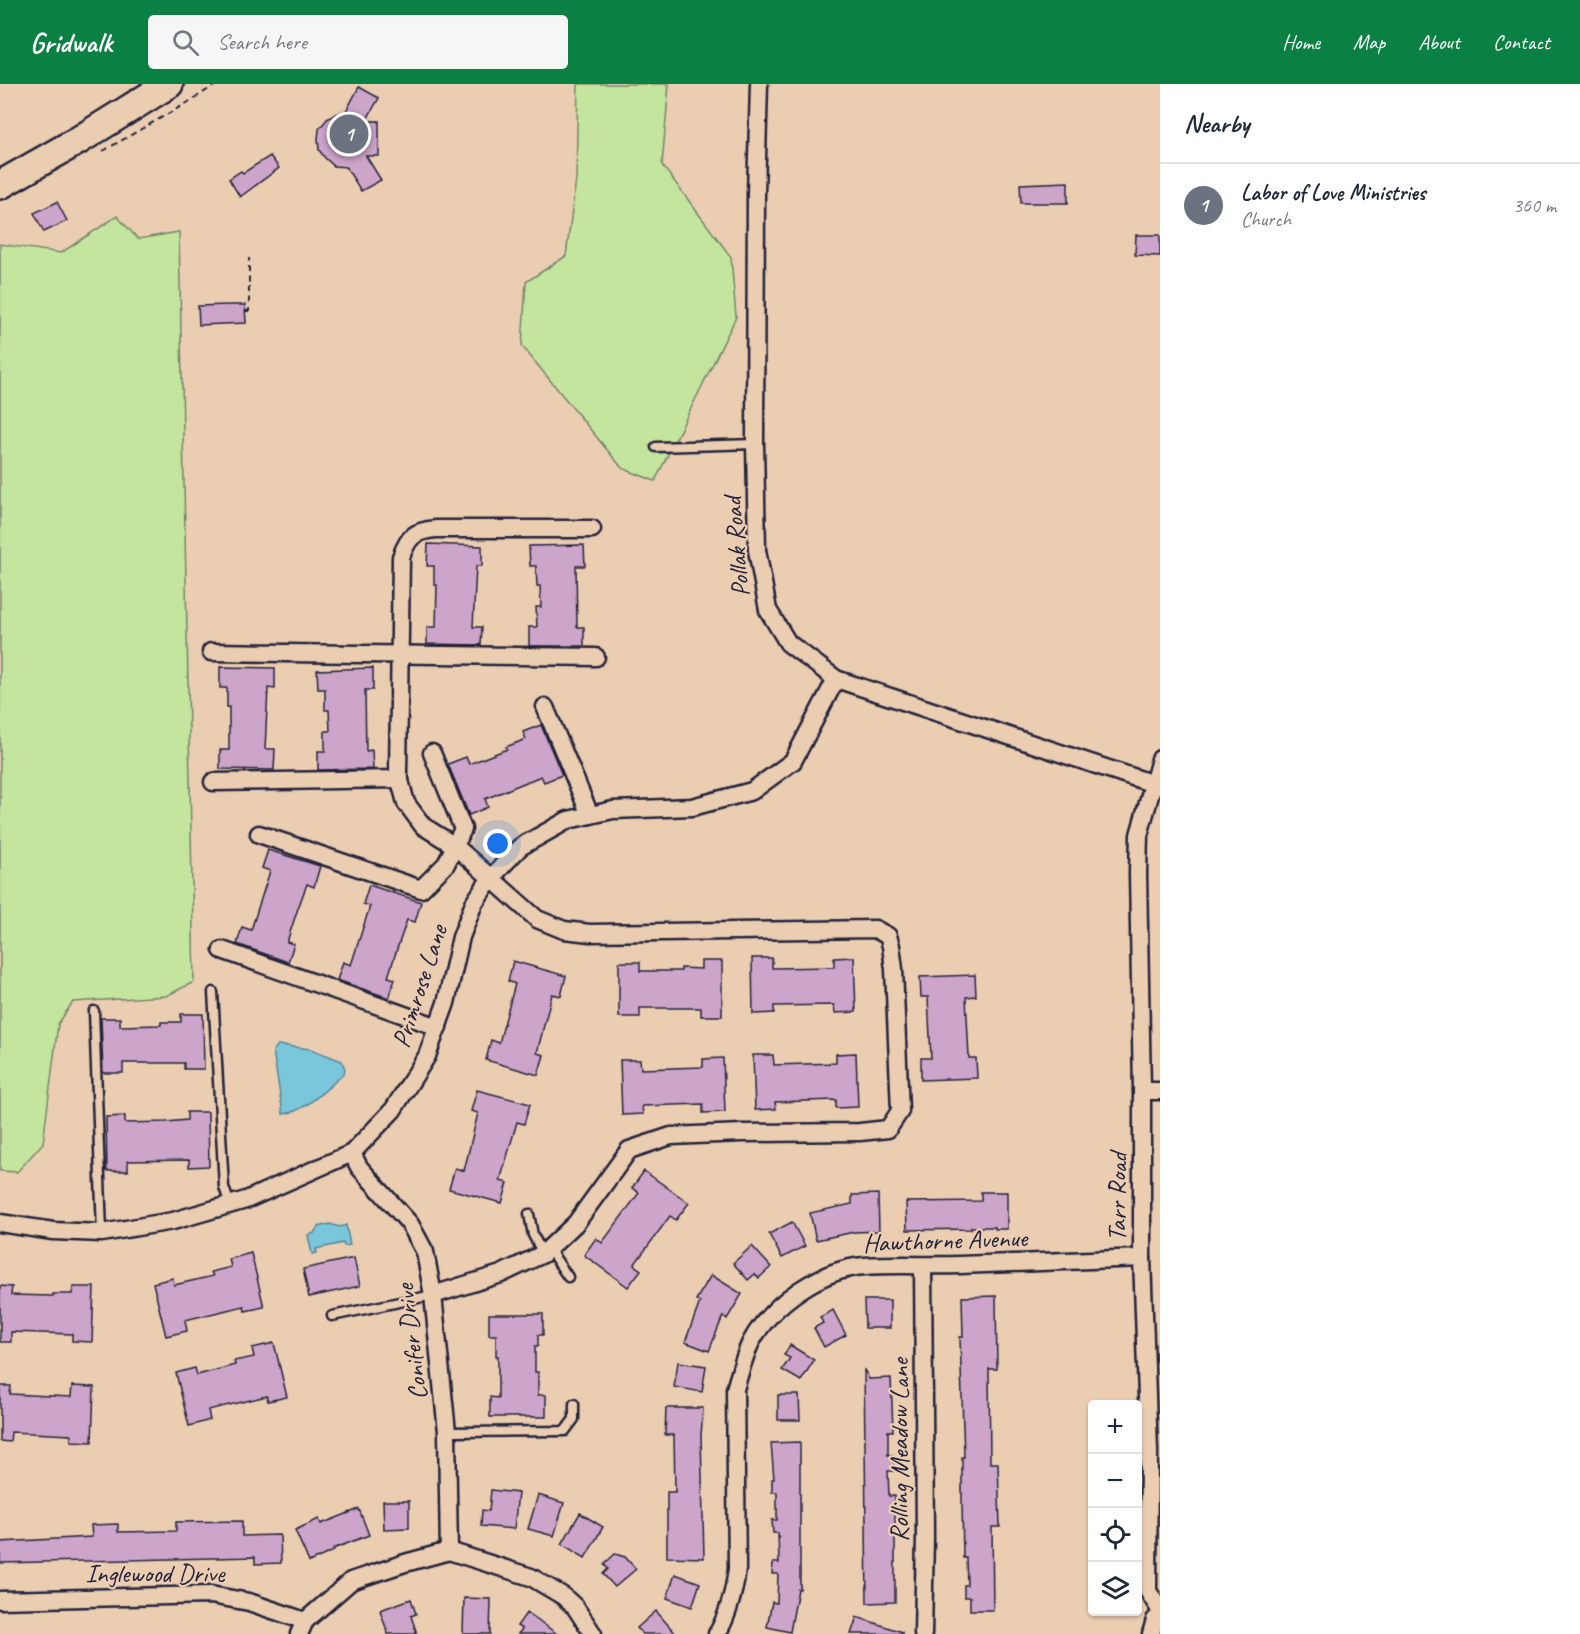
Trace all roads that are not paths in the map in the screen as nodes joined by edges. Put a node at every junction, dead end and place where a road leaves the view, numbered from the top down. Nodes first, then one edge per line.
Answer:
1 (169, 84) edge
2 (759, 84) edge
3 (0, 185) edge
4 (755, 444) junction
5 (656, 447) dead end
6 (592, 529) dead end
7 (211, 652) dead end
8 (399, 654) junction
9 (596, 657) dead end
10 (836, 679) junction
11 (545, 707) dead end
12 (432, 753) dead end
13 (1160, 759) edge
14 (400, 779) junction
15 (213, 782) dead end
16 (1156, 784) edge
17 (590, 815) junction
18 (259, 834) dead end
19 (455, 846) junction
20 (490, 879) junction
21 (222, 950) dead end
22 (213, 992) dead end
23 (93, 1011) dead end
24 (438, 1027) junction
25 (1142, 1091) junction
26 (1160, 1091) edge
27 (352, 1153) junction
28 (230, 1206) junction
29 (530, 1214) dead end
30 (0, 1223) edge
31 (102, 1233) junction
32 (546, 1251) junction
33 (1142, 1258) junction
34 (923, 1266) junction
35 (568, 1277) dead end
36 (433, 1295) junction
37 (333, 1316) dead end
38 (574, 1404) dead end
39 (447, 1432) junction
40 (1155, 1451) edge
41 (449, 1551) junction
42 (0, 1600) edge
43 (1160, 1612) edge
44 (302, 1628) edge
45 (593, 1634) edge
46 (717, 1634) edge
47 (923, 1634) edge
48 (1151, 1634) edge

1 - 3 highway
2 - 4 street, Pollak Road
4 - 5 lane
4 - 10 street, Pollak Road
6 - 8 street
7 - 8 street
8 - 9 street
8 - 14 street
10 - 16 street, Pollak Road
10 - 17 street, Primrose Lane
11 - 17 street
12 - 19 street
13 - 16 street, Tarr Road
14 - 15 street
14 - 19 street
16 - 25 street, Tarr Road
17 - 20 street, Primrose Lane
18 - 19 street
19 - 20 street
20 - 24 street, Primrose Lane
20 - 32 street
21 - 24 street
22 - 28 lane
23 - 31 lane
24 - 27 street, Primrose Lane
25 - 26 street
25 - 33 street, Tarr Road
27 - 28 street, Primrose Lane
27 - 36 street, Conifer Drive
28 - 31 street, Primrose Lane
29 - 32 lane
30 - 31 street, Primrose Lane
32 - 35 lane
32 - 36 street
33 - 34 street, Hawthorne Avenue
33 - 40 street, Tarr Road
34 - 46 street, Hawthorne Avenue
34 - 47 street, Rolling Meadow Lane
36 - 37 lane
36 - 39 street, Conifer Drive
38 - 39 lane
39 - 41 street, Conifer Drive
40 - 43 street, Tarr Road
41 - 44 street
41 - 45 street
42 - 44 street, Inglewood Drive
43 - 48 street

